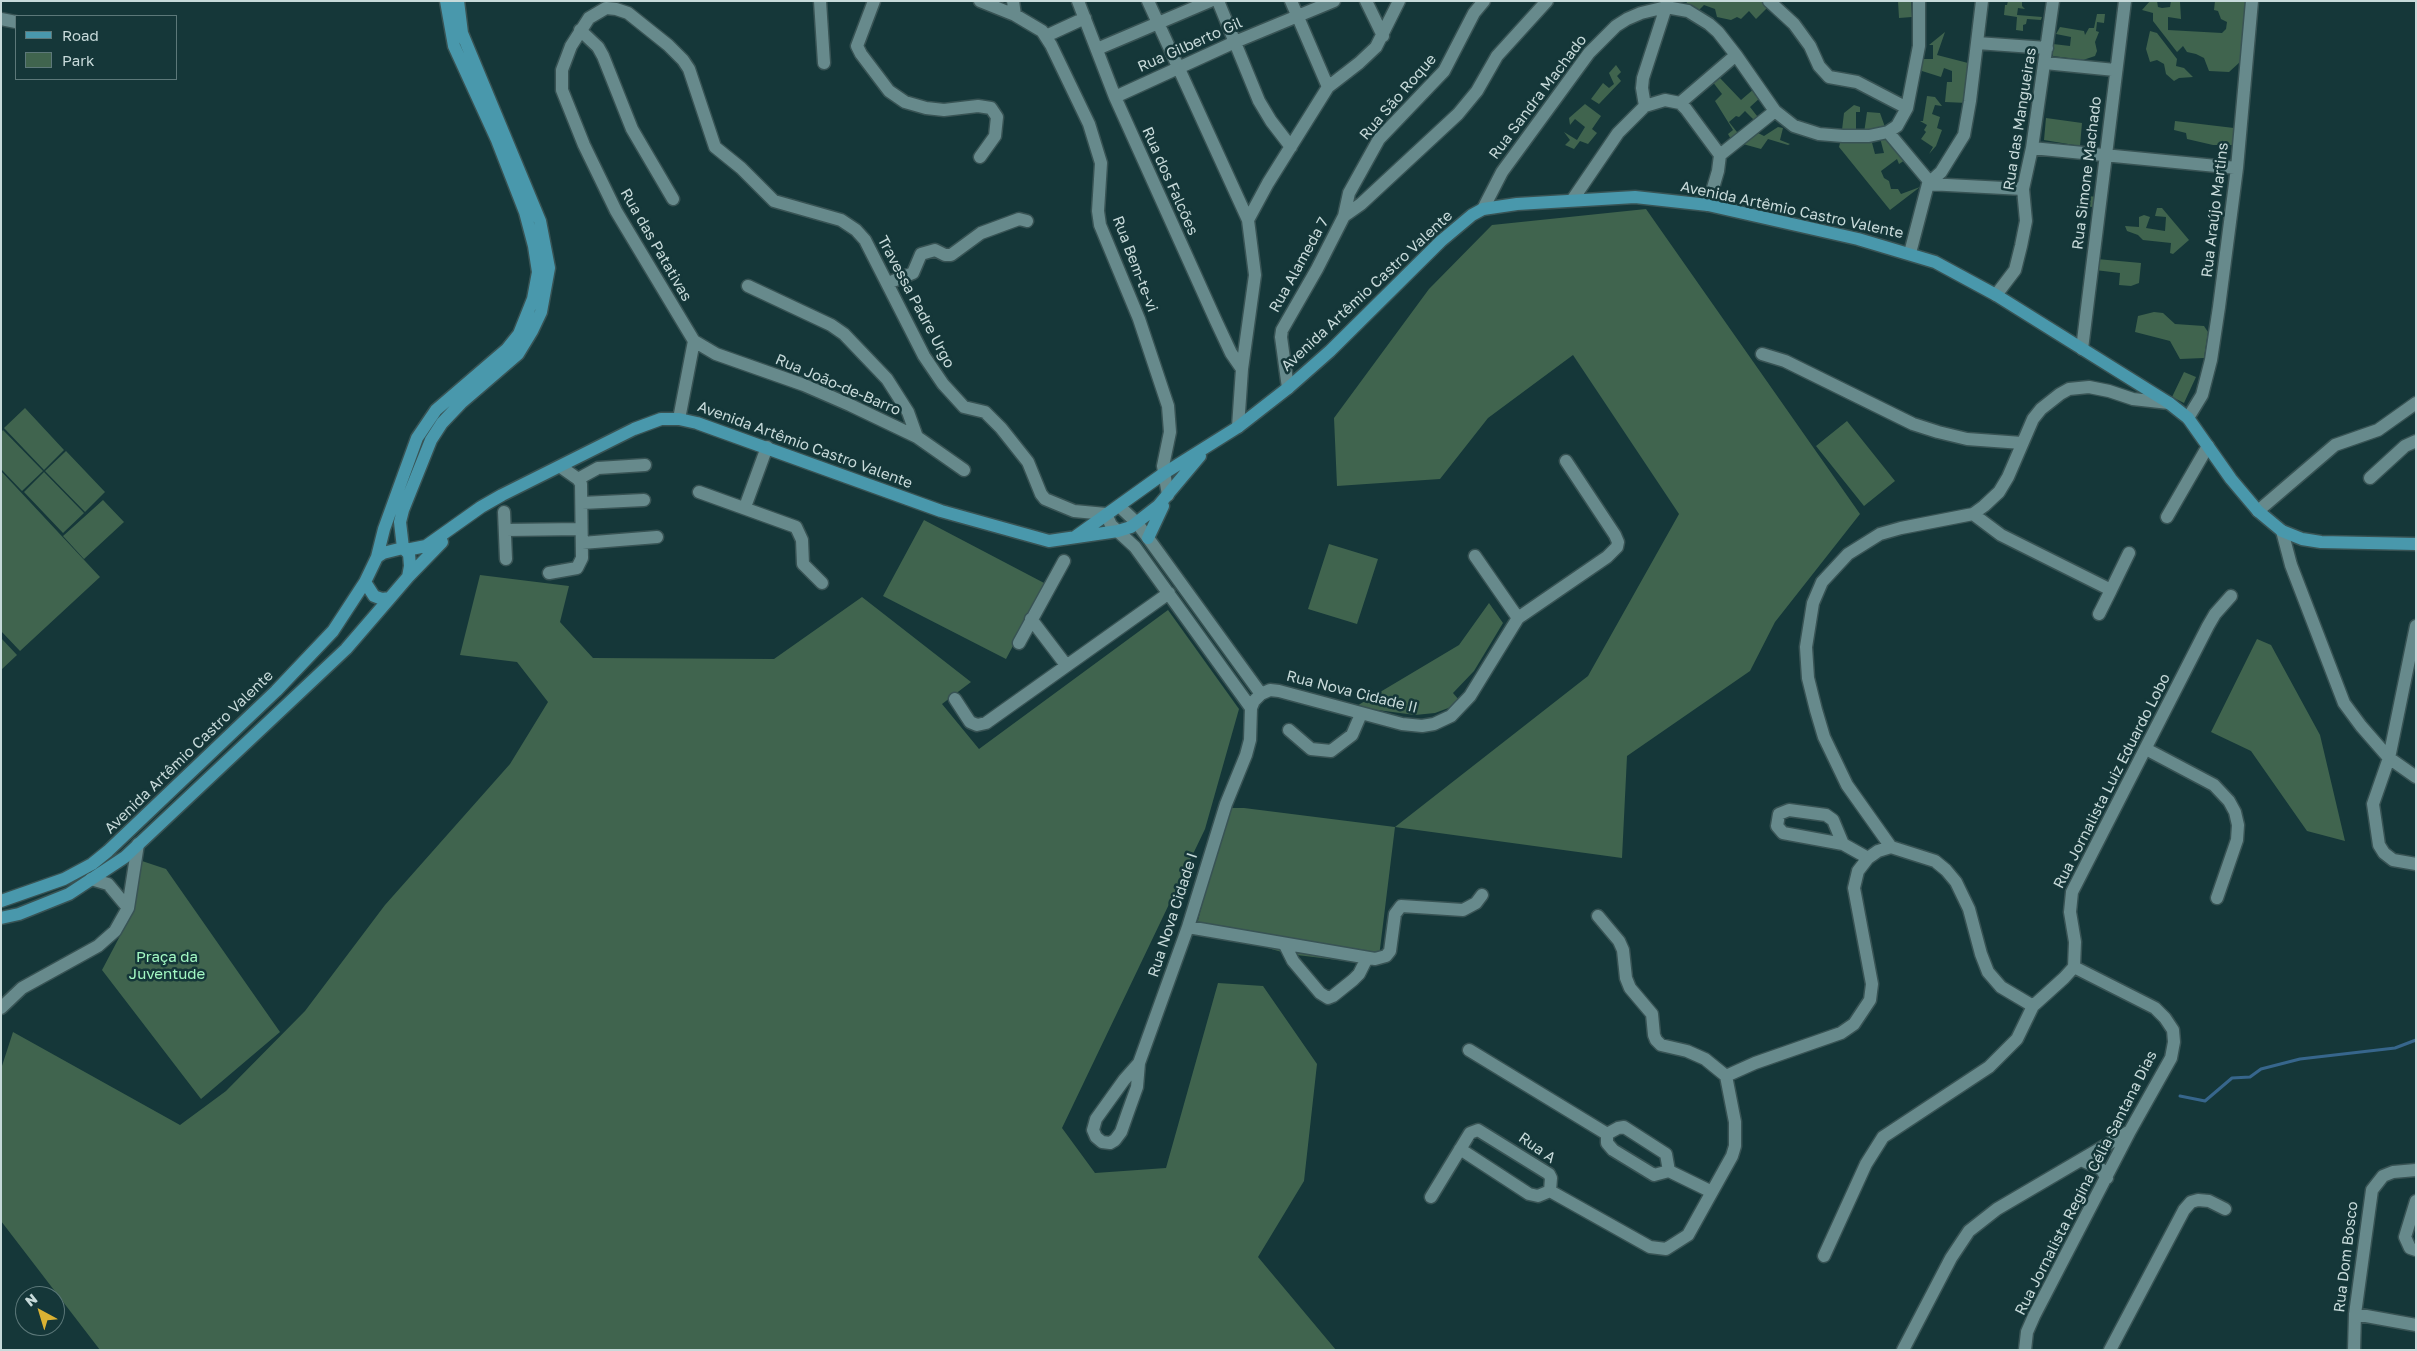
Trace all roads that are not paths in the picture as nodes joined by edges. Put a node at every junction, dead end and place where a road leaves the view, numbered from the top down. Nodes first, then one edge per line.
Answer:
1 (446, 1) edge
2 (458, 1) edge
3 (820, 1) edge
4 (874, 1) edge
5 (980, 1) edge
6 (1013, 1) edge
7 (1078, 1) edge
8 (1148, 1) edge
9 (1210, 1) edge
10 (1218, 1) edge
11 (1291, 1) edge
12 (1334, 1) edge
13 (1366, 1) edge
14 (1399, 1) edge
15 (1484, 1) edge
16 (1547, 1) edge
17 (1769, 1) edge
18 (1920, 1) edge
19 (1982, 1) edge
20 (2054, 1) edge
21 (2124, 1) edge
22 (2252, 1) edge
23 (1666, 7) junction
24 (1015, 14) junction
25 (1297, 16) junction
26 (1085, 18) junction
27 (1, 19) edge
28 (15, 22) edge
29 (1157, 24) junction
30 (580, 30) junction
31 (1046, 36) junction
32 (1383, 36) junction
33 (1235, 42) junction
34 (1977, 43) junction
35 (2048, 48) junction
36 (1097, 49) junction
37 (1736, 55) junction
38 (824, 63) dead end
39 (2045, 63) junction
40 (1177, 68) junction
41 (2115, 70) junction
42 (1328, 87) junction
43 (562, 90) joint
44 (1115, 97) junction
45 (1680, 103) junction
46 (1646, 106) junction
47 (1906, 108) junction
48 (1775, 111) junction
49 (1888, 132) junction
50 (1291, 147) junction
51 (2032, 148) junction
52 (1720, 155) junction
53 (2106, 156) junction
54 (980, 157) dead end
55 (2237, 168) junction
56 (1928, 184) junction
57 (2024, 189) junction
58 (672, 199) dead end
59 (1573, 199) junction
60 (1708, 205) junction
61 (1483, 209) junction
62 (1344, 216) junction
63 (1248, 220) junction
64 (1027, 222) dead end
65 (1910, 253) junction
66 (888, 283) junction
67 (748, 286) dead end
68 (1996, 295) junction
69 (694, 341) junction
70 (2082, 349) junction
71 (1762, 354) dead end
72 (1242, 369) junction
73 (1288, 388) junction
74 (2168, 403) junction
75 (2416, 403) edge
76 (2188, 418) junction
77 (680, 419) junction
78 (1238, 427) junction
79 (917, 437) junction
80 (2416, 440) edge
81 (2022, 443) junction
82 (1209, 446) junction
83 (2208, 446) junction
84 (767, 447) junction
85 (1566, 460) dead end
86 (645, 465) dead end
87 (561, 467) junction
88 (964, 470) dead end
89 (1164, 474) junction
90 (2370, 478) dead end
91 (578, 480) junction
92 (699, 492) dead end
93 (1168, 495) junction
94 (644, 500) dead end
95 (582, 503) junction
96 (1119, 506) junction
97 (745, 507) junction
98 (2258, 511) junction
99 (504, 512) dead end
100 (1106, 514) junction
101 (1973, 514) junction
102 (2167, 517) dead end
103 (1137, 524) junction
104 (455, 526) junction
105 (581, 529) junction
106 (505, 530) junction
107 (1118, 531) junction
108 (2282, 531) junction
109 (657, 537) dead end
110 (1075, 537) junction
111 (1148, 538) junction
112 (582, 543) junction
113 (2416, 544) edge
114 (1135, 548) junction
115 (404, 549) junction
116 (2129, 553) dead end
117 (1476, 556) dead end
118 (377, 557) junction
119 (506, 559) dead end
120 (1064, 561) dead end
121 (549, 573) dead end
122 (408, 577) junction
123 (365, 582) junction
124 (822, 583) dead end
125 (2111, 590) junction
126 (1188, 594) junction
127 (2231, 596) dead end
128 (390, 598) junction
129 (1172, 598) junction
130 (2099, 614) dead end
131 (1518, 618) junction
132 (1032, 619) junction
133 (2416, 626) edge
134 (1019, 643) dead end
135 (1066, 665) junction
136 (1261, 694) junction
137 (954, 699) dead end
138 (1251, 708) junction
139 (1361, 714) junction
140 (1289, 730) dead end
141 (2146, 749) junction
142 (2389, 758) junction
143 (2416, 777) edge
144 (138, 844) junction
145 (1843, 844) junction
146 (1891, 847) junction
147 (1868, 858) junction
148 (2416, 864) edge
149 (91, 879) junction
150 (1482, 894) dead end
151 (2217, 898) dead end
152 (1, 901) edge
153 (128, 908) junction
154 (1598, 916) dead end
155 (1, 918) edge
156 (1188, 927) junction
157 (1285, 945) junction
158 (1367, 958) junction
159 (2074, 967) junction
160 (2033, 1006) junction
161 (1, 1008) edge
162 (1469, 1050) dead end
163 (1139, 1063) junction
164 (1726, 1076) junction
165 (2130, 1131) junction
166 (1607, 1134) junction
167 (1460, 1149) junction
168 (2081, 1160) junction
169 (2416, 1170) edge
170 (1669, 1171) junction
171 (2107, 1178) junction
172 (1550, 1191) junction
173 (1712, 1192) junction
174 (1431, 1197) dead end
175 (2416, 1201) edge
176 (2225, 1209) dead end
177 (2416, 1250) edge
178 (1824, 1256) dead end
179 (2355, 1314) junction
180 (2416, 1325) edge
181 (1903, 1350) edge
182 (2025, 1350) edge
183 (2110, 1350) edge
184 (2354, 1350) edge

1 - 118 main road
2 - 115 main road
3 - 38 street
4 - 54 street
5 - 24 street, Rua Bem-te-vi
6 - 24 street
7 - 26 street, Rua dos Falcões
8 - 29 street
9 - 29 street
10 - 33 street
11 - 25 street
12 - 25 street, Rua Gilberto Gil
13 - 32 street
14 - 32 street
15 - 62 street, Rua São Roque
16 - 62 street
17 - 47 street
18 - 47 street
19 - 34 street
20 - 35 street, Rua das Mangueiras
21 - 41 street, Rua Simone Machado
22 - 55 street, Rua Araújo Martins
23 - 37 street, Rua Sandra Machado
23 - 46 street
23 - 61 street, Rua Sandra Machado
24 - 31 street, Rua Bem-te-vi
25 - 33 street, Rua Gilberto Gil
25 - 42 street
26 - 31 street
26 - 36 street, Rua dos Falcões
27 - 28 street
29 - 36 street
29 - 40 street
30 - 43 street, Travessa Padre Urgo
30 - 58 street
30 - 66 street, Travessa Padre Urgo
31 - 89 street, Rua Bem-te-vi
32 - 42 street
33 - 40 street, Rua Gilberto Gil
33 - 50 street
34 - 35 street
34 - 56 street
35 - 39 street, Rua das Mangueiras
36 - 44 street, Rua dos Falcões
37 - 45 street
37 - 48 street, Rua Sandra Machado
39 - 41 street
39 - 51 street, Rua das Mangueiras
40 - 44 street, Rua Gilberto Gil
40 - 63 street
41 - 53 street, Rua Simone Machado
42 - 50 street
43 - 69 street, Rua das Patativas
44 - 72 street, Rua dos Falcões
45 - 46 street
45 - 52 street
46 - 59 street
47 - 49 street
48 - 49 street, Rua Sandra Machado
48 - 52 street
49 - 56 street
50 - 63 street
51 - 53 street
51 - 57 street, Rua das Mangueiras
52 - 60 street
53 - 55 street
53 - 70 street, Rua Simone Machado
55 - 76 street, Rua Araújo Martins
56 - 57 street
56 - 65 street
57 - 68 street, Rua das Mangueiras
59 - 60 main road, Avenida Artêmio Castro Valente
59 - 61 main road, Avenida Artêmio Castro Valente
60 - 65 main road, Avenida Artêmio Castro Valente
61 - 73 main road, Avenida Artêmio Castro Valente
62 - 73 street, Rua Alameda 7
63 - 72 street
64 - 66 street
65 - 68 main road, Avenida Artêmio Castro Valente
66 - 100 street, Travessa Padre Urgo
67 - 79 street
68 - 70 main road, Avenida Artêmio Castro Valente
69 - 77 street
69 - 79 street, Rua João-de-Barro
70 - 74 main road, Avenida Artêmio Castro Valente
71 - 81 street
72 - 78 street
73 - 78 main road, Avenida Artêmio Castro Valente
74 - 76 main road, Avenida Artêmio Castro Valente
74 - 81 street
75 - 98 street
76 - 83 main road, Avenida Artêmio Castro Valente
77 - 84 main road, Avenida Artêmio Castro Valente
77 - 87 main road, Avenida Artêmio Castro Valente
78 - 82 main road, Avenida Artêmio Castro Valente
79 - 88 street, Rua João-de-Barro
80 - 90 street
81 - 101 street
82 - 89 main road, Avenida Artêmio Castro Valente
82 - 93 main road, Avenida Artêmio Castro Valente
83 - 98 main road, Avenida Artêmio Castro Valente
83 - 102 street
84 - 97 street
84 - 110 main road, Avenida Artêmio Castro Valente
85 - 131 street, Rua Nova Cidade II
86 - 91 street
87 - 91 street
87 - 104 main road, Avenida Artêmio Castro Valente
89 - 93 street, Rua Bem-te-vi
89 - 96 main road, Avenida Artêmio Castro Valente
91 - 95 street
92 - 97 street
93 - 103 main road, Avenida Artêmio Castro Valente
93 - 111 main road
94 - 95 street
95 - 105 street
96 - 100 main road, Avenida Artêmio Castro Valente
96 - 103 street
97 - 124 street
98 - 108 main road, Avenida Artêmio Castro Valente
99 - 106 street
100 - 107 street
100 - 110 main road, Avenida Artêmio Castro Valente
101 - 125 street
101 - 146 street
103 - 107 main road, Avenida Artêmio Castro Valente
103 - 111 street
104 - 115 main road, Avenida Artêmio Castro Valente
104 - 122 main road, Avenida Artêmio Castro Valente
105 - 106 street
105 - 112 street
106 - 119 street
107 - 110 main road, Avenida Artêmio Castro Valente
107 - 114 street
108 - 113 main road, Avenida Artêmio Castro Valente
108 - 142 street
109 - 112 street
111 - 114 street
111 - 126 street
112 - 121 street
114 - 129 street
115 - 118 main road
115 - 122 main road
116 - 125 street
117 - 131 street
118 - 123 main road
120 - 132 street
122 - 128 main road
123 - 128 main road
123 - 152 main road, Avenida Artêmio Castro Valente
125 - 130 street
126 - 129 street
126 - 136 street
127 - 141 street, Rua Jornalista Luiz Eduardo Lobo
128 - 144 main road
129 - 135 street
129 - 138 street
131 - 139 street, Rua Nova Cidade II
132 - 134 street
132 - 135 street
133 - 142 street
135 - 137 street
136 - 138 street
136 - 139 street, Rua Nova Cidade II
138 - 156 street, Rua Nova Cidade I
139 - 140 street
141 - 151 street
141 - 159 street, Rua Jornalista Luiz Eduardo Lobo
142 - 143 street
142 - 148 street
144 - 149 main road
144 - 153 street
145 - 145 street
145 - 147 street
146 - 147 street
146 - 160 street
147 - 164 street
149 - 153 street
149 - 155 main road
150 - 158 street
153 - 161 street
154 - 164 street
156 - 157 street
156 - 163 street, Rua Nova Cidade I
157 - 158 street
157 - 158 street
159 - 160 street
159 - 165 street, Rua Jornalista Regina Célia Santana Dias
160 - 178 street
162 - 166 street
163 - 163 street, Rua Nova Cidade I
164 - 173 street
165 - 168 street
165 - 171 street, Rua Jornalista Regina Célia Santana Dias
166 - 170 street
166 - 170 street
167 - 172 street
167 - 172 street, Rua A
167 - 174 street, Rua A
168 - 171 street
168 - 181 street
169 - 179 street, Rua Dom Bosco
170 - 173 street
171 - 182 street, Rua Jornalista Regina Célia Santana Dias
172 - 173 street
175 - 177 street
176 - 183 street
179 - 180 street
179 - 184 street, Rua Dom Bosco

